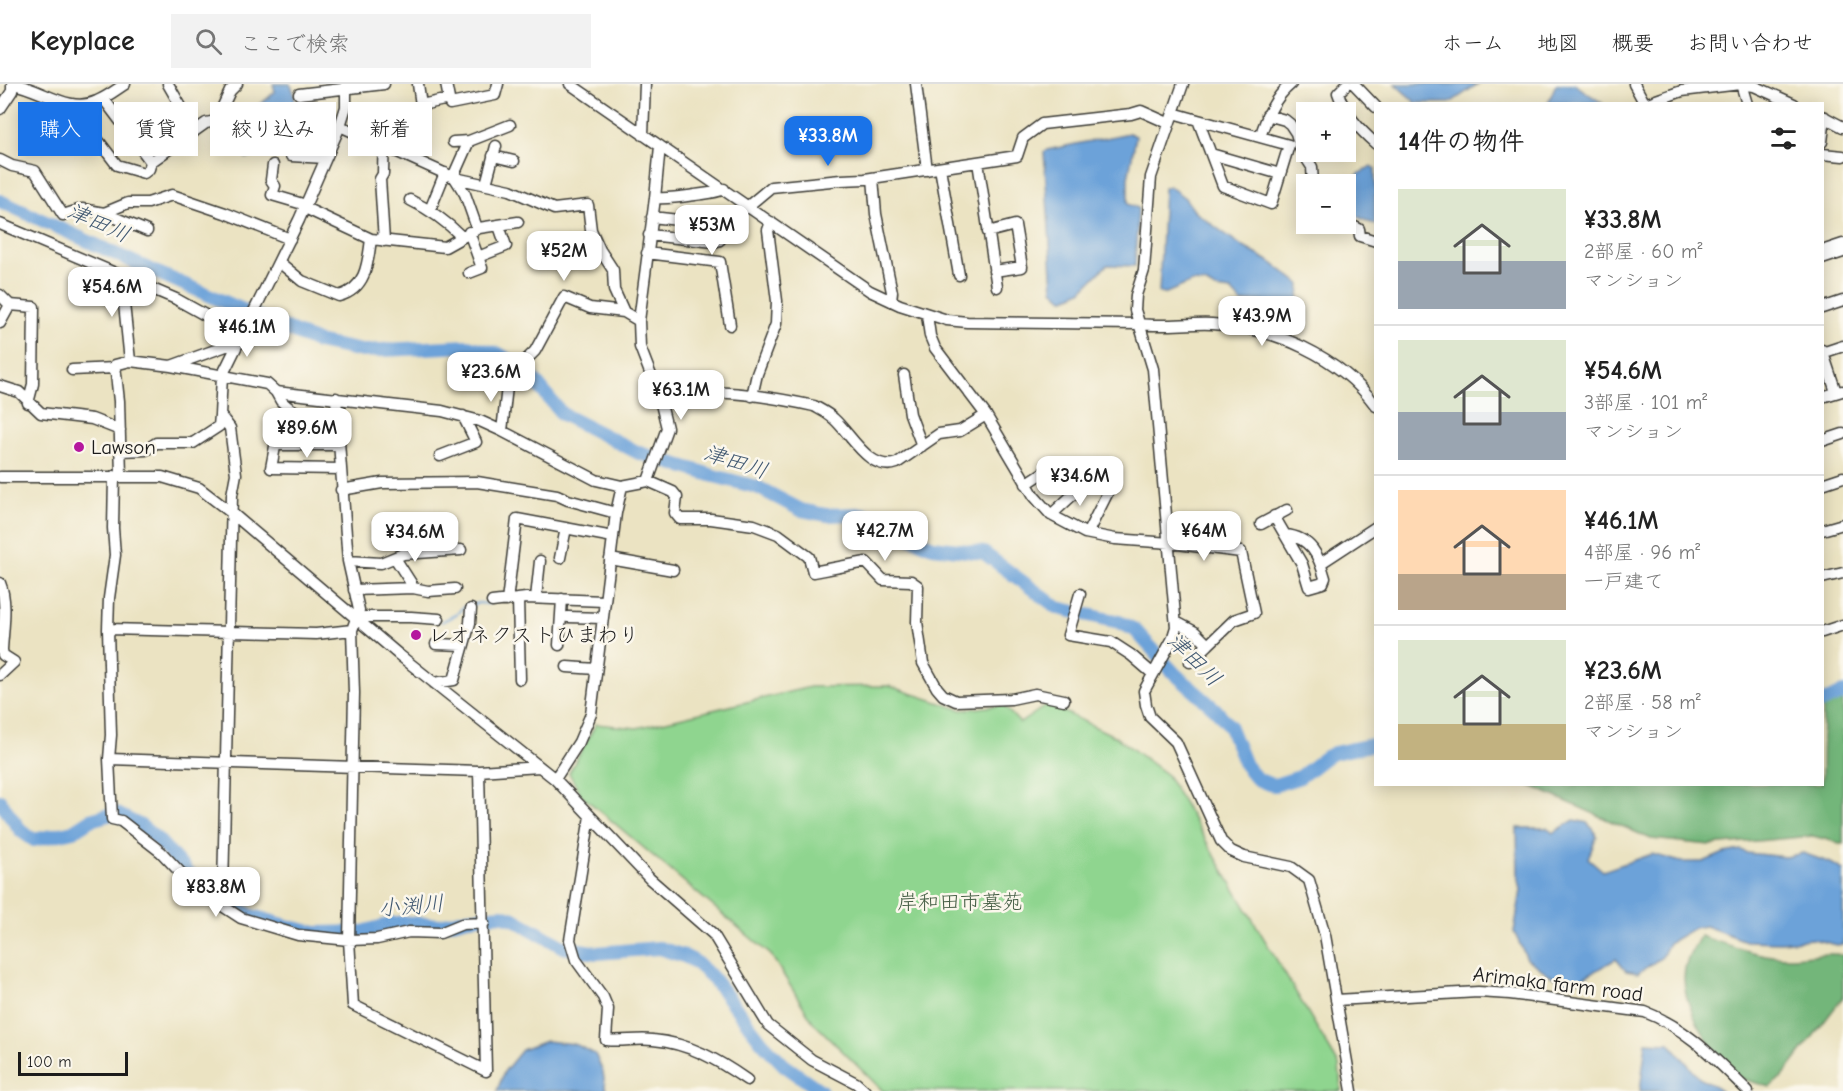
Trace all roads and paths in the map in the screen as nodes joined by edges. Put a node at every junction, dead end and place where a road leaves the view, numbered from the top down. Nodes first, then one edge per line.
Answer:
1 (12, 84) edge
2 (125, 84) edge
3 (168, 84) edge
4 (237, 84) edge
5 (384, 84) edge
6 (418, 84) edge
7 (446, 84) edge
8 (498, 84) edge
9 (570, 84) edge
10 (645, 84) edge
11 (916, 84) edge
12 (1183, 84) edge
13 (1291, 84) edge
14 (1347, 84) edge
15 (1354, 84) edge
16 (1634, 84) edge
17 (1740, 84) edge
18 (347, 87) edge
19 (299, 94) dead end
20 (103, 98) junction
21 (449, 99) junction
22 (63, 102) edge
23 (94, 102) edge
24 (178, 102) edge
25 (1644, 102) edge
26 (1650, 102) edge
27 (1746, 102) edge
28 (1790, 102) edge
29 (1374, 105) edge
30 (0, 109) edge
31 (1268, 115) junction
32 (1824, 116) edge
33 (1171, 118) junction
34 (1197, 120) junction
35 (510, 125) dead end
36 (340, 127) junction
37 (1843, 127) edge
38 (198, 129) edge
39 (348, 131) edge
40 (643, 135) junction
41 (1260, 137) junction
42 (469, 141) junction
43 (453, 142) dead end
44 (1374, 142) edge
45 (102, 145) edge
46 (660, 146) junction
47 (1212, 154) junction
48 (1824, 154) edge
49 (160, 156) edge
50 (384, 156) edge
51 (405, 156) edge
52 (1843, 156) edge
53 (325, 158) junction
54 (0, 160) edge
55 (514, 161) dead end
56 (151, 162) junction
57 (978, 162) junction
58 (273, 165) dead end
59 (940, 168) junction
60 (927, 170) junction
61 (1280, 174) junction
62 (1312, 174) edge
63 (451, 176) junction
64 (873, 178) junction
65 (486, 184) junction
66 (724, 189) junction
67 (655, 198) junction
68 (679, 198) junction
69 (410, 200) dead end
70 (305, 206) junction
71 (748, 206) junction
72 (430, 210) junction
73 (104, 213) junction
74 (652, 217) junction
75 (675, 220) junction
76 (518, 222) dead end
77 (771, 222) junction
78 (0, 224) edge
79 (713, 224) dead end
80 (499, 226) junction
81 (1356, 228) edge
82 (147, 231) dead end
83 (988, 232) junction
84 (470, 233) junction
85 (649, 235) junction
86 (290, 239) junction
87 (371, 239) junction
88 (688, 239) junction
89 (384, 240) junction
90 (1374, 240) edge
91 (1843, 244) edge
92 (1824, 250) edge
93 (1843, 252) edge
94 (647, 253) junction
95 (478, 257) junction
96 (686, 258) junction
97 (1824, 258) edge
98 (279, 262) junction
99 (994, 271) junction
100 (468, 273) dead end
101 (959, 275) dead end
102 (127, 278) junction
103 (997, 287) dead end
104 (0, 295) edge
105 (891, 301) junction
106 (1843, 301) edge
107 (10, 305) junction
108 (1824, 307) edge
109 (624, 312) junction
110 (927, 315) junction
111 (214, 320) dead end
112 (639, 321) junction
113 (0, 323) edge
114 (1139, 324) junction
115 (730, 325) dead end
116 (240, 341) junction
117 (1843, 346) edge
118 (1824, 352) edge
119 (1824, 354) edge
120 (130, 361) junction
121 (171, 366) junction
122 (116, 368) junction
123 (72, 370) dead end
124 (904, 375) dead end
125 (222, 376) junction
126 (0, 386) edge
127 (1840, 391) edge
128 (276, 392) junction
129 (658, 396) junction
130 (752, 396) junction
131 (1824, 396) edge
132 (336, 398) junction
133 (28, 403) junction
134 (1374, 404) edge
135 (220, 415) junction
136 (986, 415) junction
137 (463, 416) junction
138 (120, 430) junction
139 (502, 431) junction
140 (1843, 434) edge
141 (1824, 440) edge
142 (339, 443) junction
143 (922, 446) junction
144 (120, 451) junction
145 (440, 456) dead end
146 (341, 469) junction
147 (117, 476) junction
148 (0, 477) edge
149 (1843, 477) edge
150 (1091, 478) dead end
151 (648, 481) junction
152 (1824, 483) edge
153 (1026, 484) junction
154 (622, 486) junction
155 (341, 490) junction
156 (1076, 492) junction
157 (1107, 494) dead end
158 (1287, 510) dead end
159 (616, 513) junction
160 (233, 514) junction
161 (1051, 515) junction
162 (1274, 516) junction
163 (1261, 524) dead end
164 (1843, 524) edge
165 (566, 528) junction
166 (1374, 528) edge
167 (1824, 529) edge
168 (1084, 533) junction
169 (1285, 535) junction
170 (613, 537) junction
171 (1313, 539) dead end
172 (1170, 543) junction
173 (461, 550) dead end
174 (395, 558) junction
175 (560, 558) dead end
176 (610, 560) junction
177 (1325, 560) junction
178 (348, 561) junction
179 (540, 561) dead end
180 (673, 570) dead end
181 (1843, 573) edge
182 (1824, 578) edge
183 (0, 583) edge
184 (411, 583) dead end
185 (455, 589) dead end
186 (354, 590) junction
187 (1080, 594) dead end
188 (536, 598) junction
189 (562, 599) junction
190 (513, 600) junction
191 (604, 601) junction
192 (492, 602) dead end
193 (471, 609) dead end
194 (1254, 613) junction
195 (568, 617) dead end
196 (602, 618) junction
197 (357, 619) junction
198 (439, 619) dead end
199 (1176, 622) junction
200 (1257, 625) dead end
201 (1843, 625) edge
202 (108, 629) junction
203 (352, 630) junction
204 (1824, 631) edge
205 (229, 633) junction
206 (436, 644) dead end
207 (463, 645) junction
208 (559, 645) dead end
209 (1208, 645) junction
210 (1190, 662) dead end
211 (567, 667) dead end
212 (596, 669) junction
213 (1155, 671) junction
214 (0, 675) edge
215 (520, 679) dead end
216 (434, 683) junction
217 (1064, 700) dead end
218 (109, 759) junction
219 (226, 764) junction
220 (540, 767) junction
221 (353, 768) junction
222 (479, 771) junction
223 (555, 779) junction
224 (590, 816) junction
225 (216, 901) junction
226 (484, 923) junction
227 (349, 940) junction
228 (1336, 1000) junction
229 (747, 1080) dead end
230 (865, 1091) edge
231 (1352, 1091) edge
232 (1748, 1091) edge

1 - 22 street
1 - 30 street
2 - 20 street
3 - 24 street
4 - 38 street
5 - 18 street
6 - 21 street
7 - 21 street
8 - 21 street
9 - 40 street
10 - 40 street
11 - 60 street
12 - 33 street
13 - 31 street
14 - 44 street
15 - 29 street
16 - 25 street
17 - 26 street
17 - 27 street
17 - 28 street
18 - 19 street
18 - 36 street
20 - 23 street
20 - 56 street
31 - 41 street
31 - 62 street
32 - 37 street
33 - 34 street
33 - 57 street
33 - 114 street
34 - 41 street
34 - 47 street
35 - 42 street
36 - 39 street
36 - 53 street
36 - 53 street
40 - 46 street
41 - 61 street
42 - 43 street
42 - 63 street
45 - 56 street
46 - 66 street
46 - 67 street
47 - 61 street
47 - 61 street
48 - 52 street
49 - 56 street
50 - 89 street
51 - 63 street
53 - 70 street
54 - 73 street
55 - 65 street
57 - 59 street
57 - 83 street
58 - 70 street
59 - 60 street
59 - 101 street
60 - 64 street
63 - 65 street
63 - 72 street
63 - 84 street
64 - 71 street
64 - 105 street
65 - 109 street
66 - 68 street
66 - 71 street
67 - 68 street
67 - 74 street
68 - 75 street
69 - 72 street
70 - 86 street
70 - 87 street
71 - 77 street
71 - 88 street
72 - 84 street
73 - 82 street
73 - 86 street
74 - 75 street
74 - 85 street
75 - 79 street
76 - 80 street
77 - 105 street
77 - 130 street
78 - 102 street
80 - 84 street
80 - 95 street
81 - 90 street
83 - 99 street
83 - 99 street
84 - 89 street
84 - 95 street
85 - 88 street
85 - 94 street
86 - 98 street
87 - 89 street
87 - 98 street
88 - 96 street
91 - 92 street
93 - 97 street
94 - 96 street
94 - 112 street
95 - 100 street
96 - 115 street
98 - 116 street
99 - 103 street
102 - 111 street
102 - 120 street
104 - 107 street
105 - 110 street
106 - 108 street
107 - 113 street
107 - 133 street
109 - 112 street
109 - 139 street
110 - 114 street
110 - 136 street
112 - 129 street
114 - 134 street
114 - 172 street
116 - 121 street
116 - 125 street
117 - 118 street
119 - 127 street
120 - 121 street
120 - 122 street
121 - 125 street
122 - 123 street
122 - 138 street
124 - 143 street
125 - 128 street
125 - 135 street
126 - 133 street
127 - 131 street
128 - 132 street
128 - 142 street
129 - 130 street
129 - 151 street
130 - 143 street
132 - 137 street
132 - 142 street
133 - 138 street
135 - 144 street
135 - 160 street
136 - 143 street
136 - 153 street
137 - 139 street
137 - 145 street
138 - 144 street
139 - 154 street
140 - 141 street
142 - 146 street
142 - 146 street
144 - 147 street
146 - 155 street
147 - 148 street
147 - 160 street
147 - 202 street
149 - 152 street
150 - 156 street
151 - 154 street
151 - 217 street
153 - 156 street
153 - 161 street
154 - 159 street
155 - 159 street
155 - 178 street
156 - 161 street
157 - 168 street
158 - 162 street
159 - 170 street
160 - 197 street
160 - 205 street
161 - 168 street
162 - 163 street
162 - 169 street
164 - 167 street
165 - 170 street
165 - 175 street
165 - 190 street
166 - 177 street
168 - 172 street
169 - 177 street
169 - 177 street
170 - 176 street
171 - 177 street
172 - 194 street
172 - 199 street
173 - 174 street
174 - 178 street
174 - 184 street
176 - 180 street
176 - 191 street
178 - 186 street
179 - 188 street
181 - 182 street
183 - 214 street
185 - 186 street
186 - 197 street
187 - 213 street
188 - 189 street
188 - 190 street
189 - 191 street
189 - 208 street
190 - 192 street
190 - 215 street
191 - 196 street
193 - 207 street
194 - 200 street
194 - 209 street
195 - 196 street
196 - 212 street
197 - 198 street
197 - 203 street
197 - 216 street
199 - 209 street
199 - 213 street
201 - 204 street
202 - 205 street
202 - 218 street
203 - 205 street
203 - 221 street
205 - 219 street
206 - 207 street
207 - 216 street
209 - 210 street
211 - 212 street
212 - 223 street
213 - 228 street
216 - 220 street
218 - 219 street
218 - 225 street
219 - 221 street
219 - 225 street
220 - 222 street
220 - 223 street
221 - 222 street
221 - 227 street
222 - 226 street
223 - 224 street
224 - 229 street
224 - 230 street
225 - 227 street
226 - 227 street
226 - 227 street
228 - 231 street
228 - 232 street, Arimaka farm road

